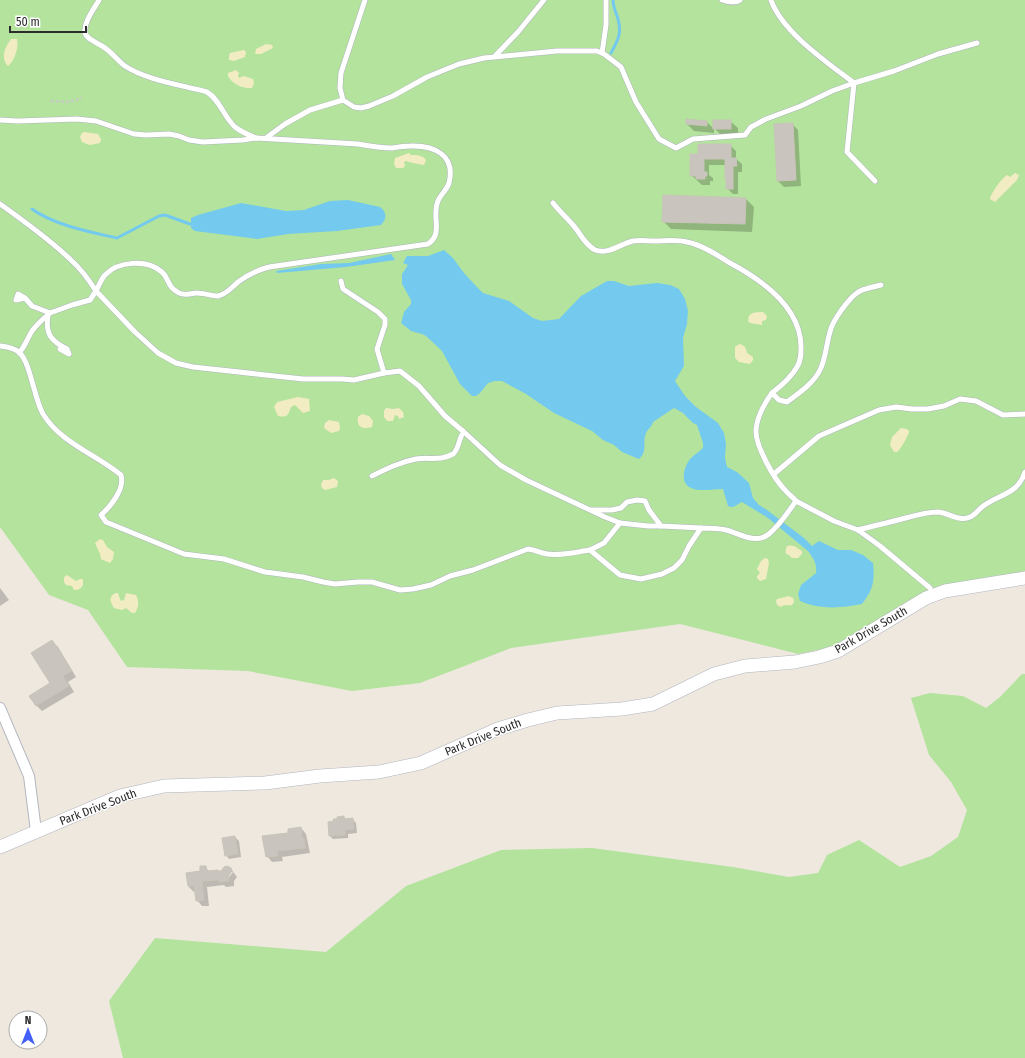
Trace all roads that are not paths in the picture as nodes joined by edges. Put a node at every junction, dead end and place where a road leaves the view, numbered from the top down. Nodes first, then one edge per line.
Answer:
1 (99, 0) edge
2 (365, 0) edge
3 (544, 0) edge
4 (606, 0) edge
5 (722, 0) edge
6 (740, 0) edge
7 (771, 0) edge
8 (977, 43) dead end
9 (602, 53) junction
10 (495, 56) junction
11 (854, 83) junction
12 (343, 100) junction
13 (0, 120) edge
14 (256, 138) junction
15 (266, 138) junction
16 (875, 180) dead end
17 (552, 203) dead end
18 (0, 204) edge
19 (341, 281) dead end
20 (881, 285) dead end
21 (96, 291) junction
22 (26, 298) dead end
23 (49, 314) junction
24 (0, 346) edge
25 (60, 349) dead end
26 (19, 353) junction
27 (384, 373) junction
28 (772, 393) junction
29 (1025, 414) edge
30 (464, 432) junction
31 (1025, 472) edge
32 (774, 474) junction
33 (372, 476) dead end
34 (796, 501) junction
35 (589, 510) junction
36 (620, 523) junction
37 (661, 526) junction
38 (701, 528) junction
39 (858, 530) junction
40 (590, 550) junction
41 (1025, 578) edge
42 (930, 588) dead end
43 (0, 708) edge
44 (36, 831) junction
45 (0, 847) edge

1 - 14 lane
2 - 12 lane
3 - 10 lane
4 - 9 lane
5 - 6 lane
7 - 11 lane
8 - 11 lane
9 - 10 lane
9 - 11 lane
10 - 12 lane
11 - 16 lane
12 - 15 lane
13 - 14 lane
14 - 15 lane
15 - 21 lane
17 - 28 lane
18 - 21 lane
19 - 27 lane
20 - 28 lane
21 - 23 lane
21 - 27 lane
22 - 23 lane
23 - 25 lane
23 - 26 lane
24 - 26 lane
26 - 40 lane
27 - 30 lane
28 - 32 lane
29 - 32 lane
30 - 33 lane
30 - 35 lane
31 - 39 lane
32 - 34 lane
34 - 38 lane
34 - 39 lane
35 - 36 lane
35 - 37 lane
36 - 37 lane
36 - 40 lane
37 - 38 lane
38 - 40 lane
39 - 42 lane
41 - 44 street, Park Drive South
43 - 44 street
44 - 45 street, Park Drive South

